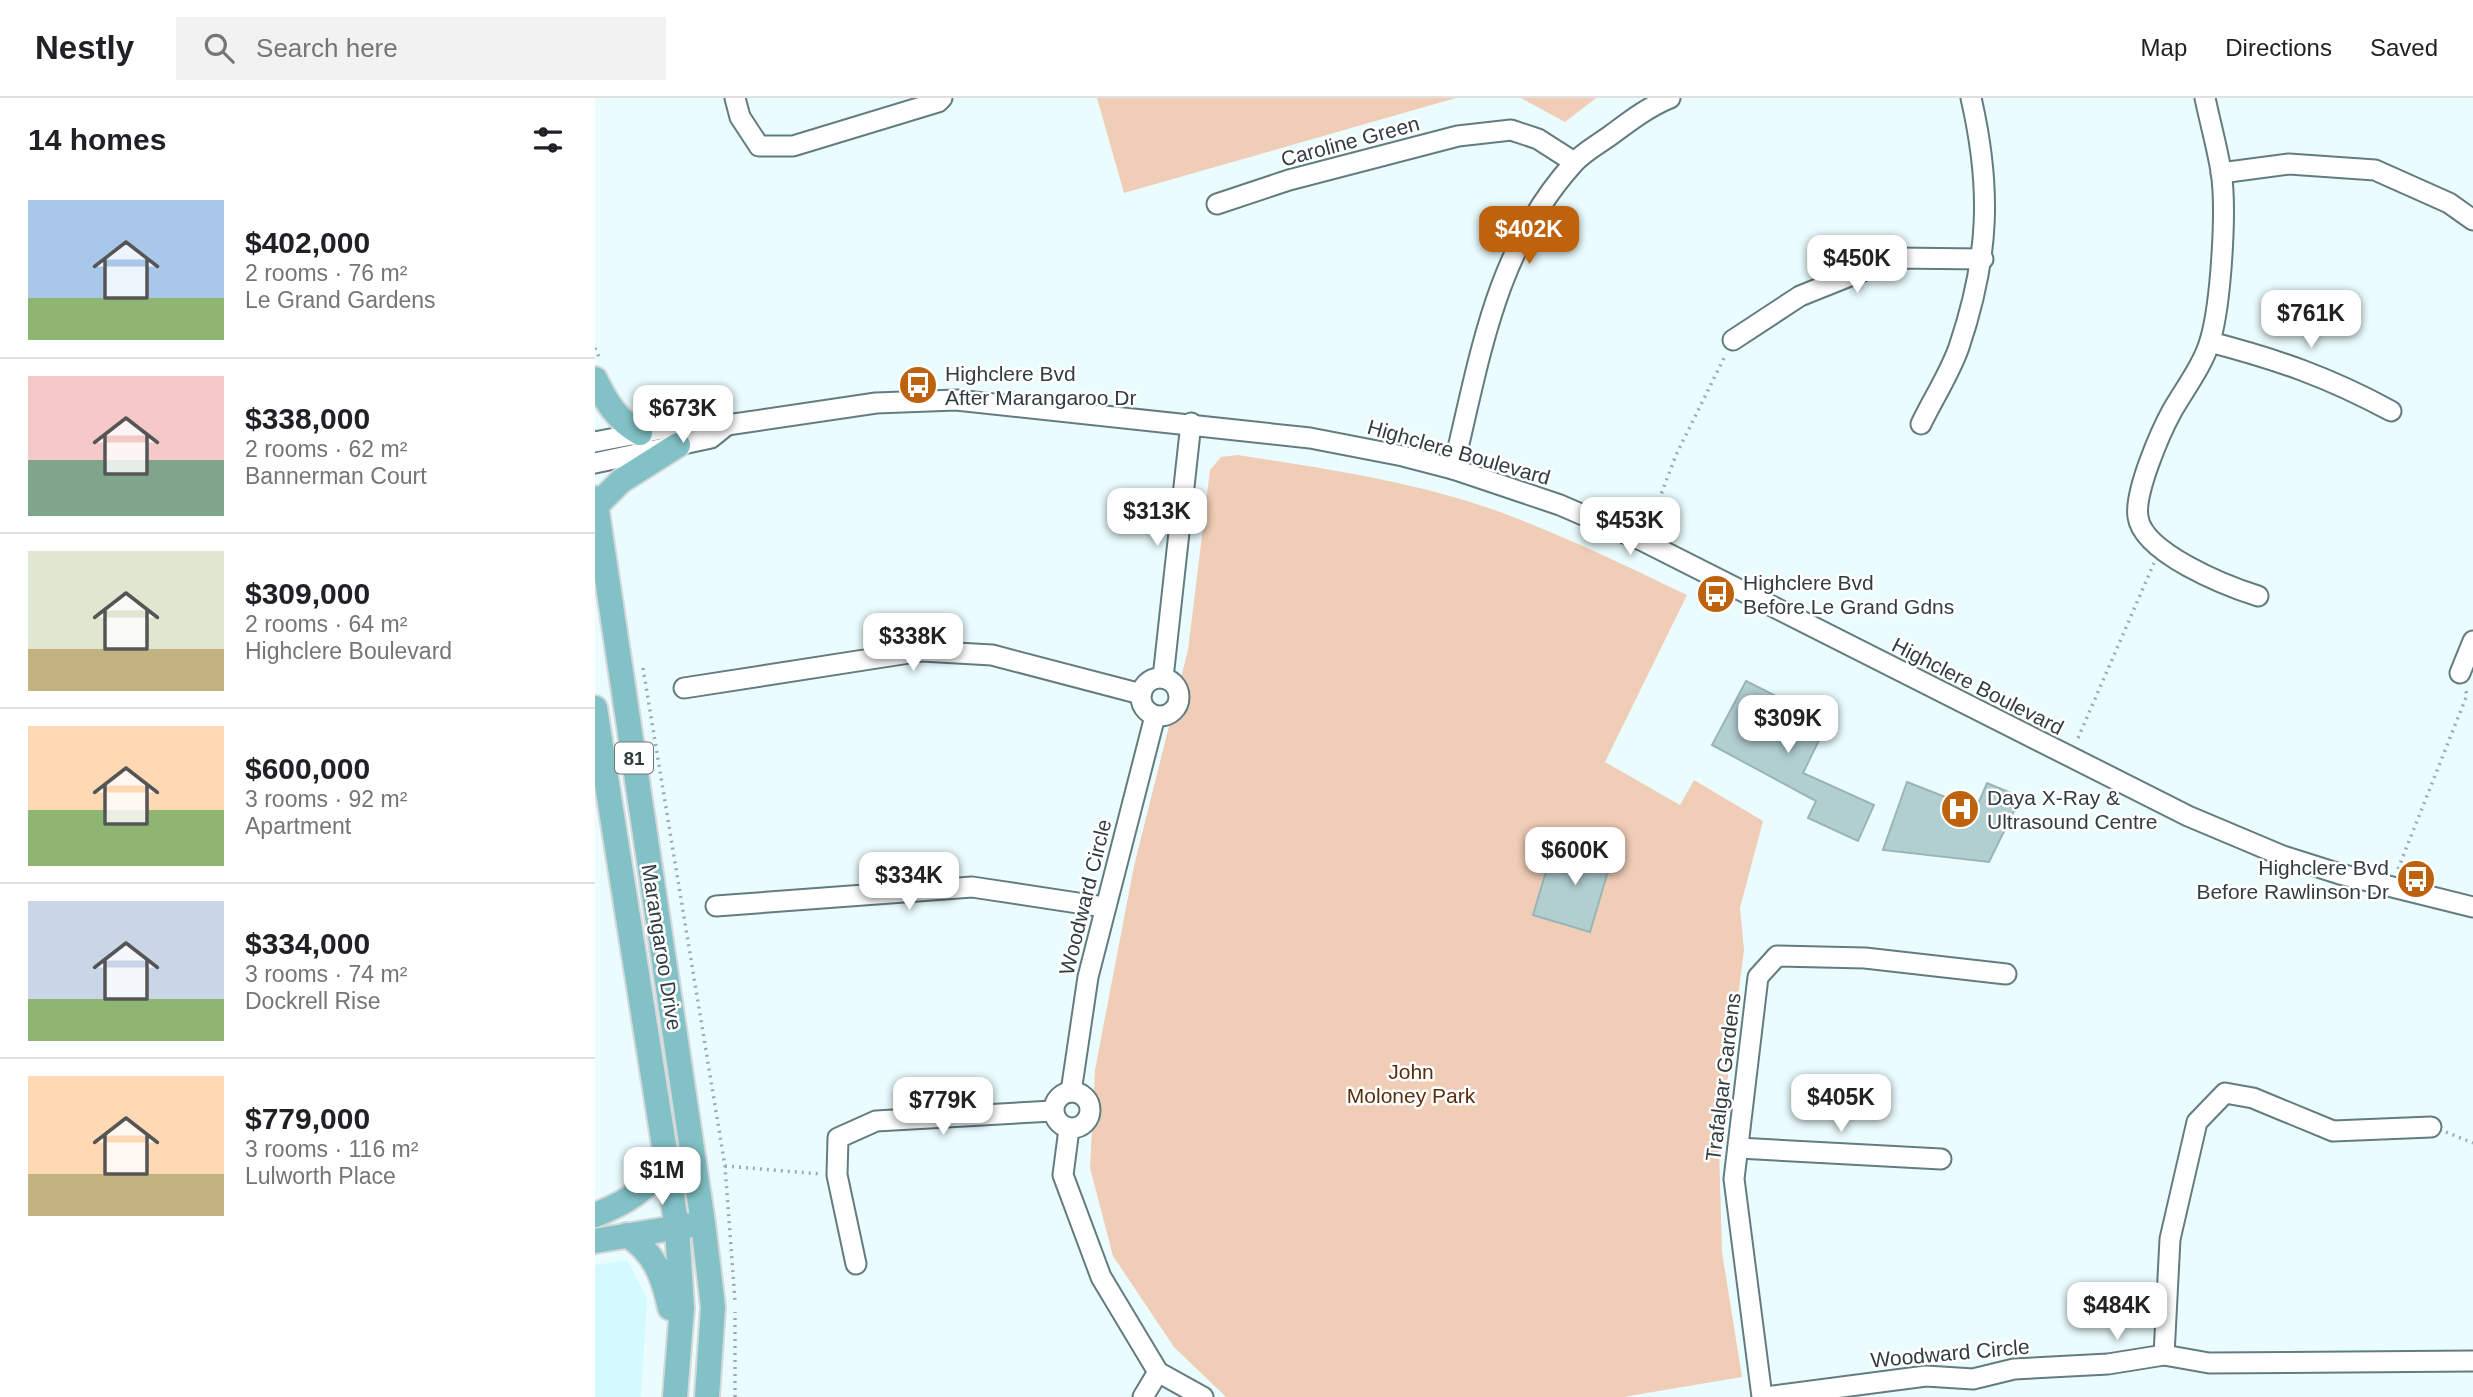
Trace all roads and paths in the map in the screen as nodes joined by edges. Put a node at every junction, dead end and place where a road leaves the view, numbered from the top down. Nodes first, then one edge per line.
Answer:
1 (735, 98) edge
2 (942, 98) edge
3 (1670, 98) edge
4 (1971, 98) edge
5 (2205, 98) edge
6 (1574, 162) junction
7 (2221, 173) junction
8 (1217, 204) dead end
9 (2473, 220) edge
10 (1983, 259) junction
11 (1733, 340) joint
12 (2210, 342) junction
13 (595, 348) edge
14 (599, 373) edge
15 (2391, 411) dead end
16 (1191, 423) junction
17 (1921, 424) dead end
18 (727, 425) junction
19 (640, 433) junction
20 (595, 442) edge
21 (678, 445) junction
22 (595, 463) edge
23 (1453, 469) junction
24 (596, 502) edge
25 (1643, 541) junction
26 (2160, 548) junction
27 (2258, 596) dead end
28 (2473, 641) edge
29 (643, 665) dead end
30 (2460, 673) joint
31 (1163, 678) junction
32 (684, 688) dead end
33 (1141, 694) junction
34 (595, 708) edge
35 (1155, 716) junction
36 (2078, 738) dead end
37 (2398, 869) dead end
38 (716, 906) dead end
39 (1104, 907) junction
40 (2473, 907) edge
41 (2006, 974) dead end
42 (1071, 1092) junction
43 (1053, 1111) junction
44 (2431, 1127) joint
45 (1069, 1129) junction
46 (2473, 1143) edge
47 (1738, 1148) junction
48 (1941, 1159) dead end
49 (666, 1160) junction
50 (725, 1166) junction
51 (838, 1175) junction
52 (595, 1215) edge
53 (702, 1216) junction
54 (676, 1220) junction
55 (595, 1225) edge
56 (627, 1235) junction
57 (595, 1241) edge
58 (856, 1264) dead end
59 (2164, 1355) junction
60 (2473, 1361) edge
61 (678, 1364) junction
62 (1158, 1372) junction
63 (1974, 1388) edge
64 (675, 1397) edge
65 (707, 1397) edge
66 (735, 1397) edge
67 (1143, 1397) edge
68 (1203, 1397) edge
69 (1764, 1397) edge

1 - 2 street
3 - 6 street
4 - 10 street
5 - 7 street
6 - 8 street, Caroline Green
6 - 23 street
7 - 9 street
7 - 12 street
10 - 11 street
10 - 17 street
11 - 25 path
12 - 15 street
12 - 26 street
13 - 14 path
14 - 19 main road
16 - 18 street, Highclere Boulevard
16 - 23 street, Highclere Boulevard
16 - 31 street
18 - 19 street, Highclere Boulevard
18 - 21 street, Highclere Boulevard
19 - 20 street, Highclere Boulevard
21 - 22 street, Highclere Boulevard
21 - 24 main road
23 - 25 street, Highclere Boulevard
24 - 53 main road, Marangaroo Drive / 81
25 - 40 street, Highclere Boulevard
26 - 27 street
26 - 36 path
28 - 30 street
29 - 50 path
30 - 37 path
31 - 33 street
31 - 35 street
32 - 33 street
33 - 35 street
34 - 49 main road, Marangaroo Drive / 81
35 - 39 street, Woodward Circle
38 - 39 street
39 - 42 street, Woodward Circle
41 - 47 street, Trafalgar Gardens
42 - 43 street
42 - 45 street
43 - 45 street
43 - 51 street
44 - 46 path
44 - 59 street
45 - 62 street
47 - 48 street
47 - 69 street, Trafalgar Gardens
49 - 52 main road
49 - 54 main road, Marangaroo Drive / 81
50 - 51 path
50 - 66 path
51 - 58 street
53 - 54 main road
53 - 65 main road, Marangaroo Drive / 81
54 - 55 main road
54 - 56 main road
54 - 61 main road, Marangaroo Drive / 81
56 - 57 main road
56 - 61 main road
59 - 60 street, Woodward Circle
59 - 63 street, Woodward Circle
61 - 64 main road, Marangaroo Drive / 81
62 - 67 street
62 - 68 street
63 - 69 street, Woodward Circle

